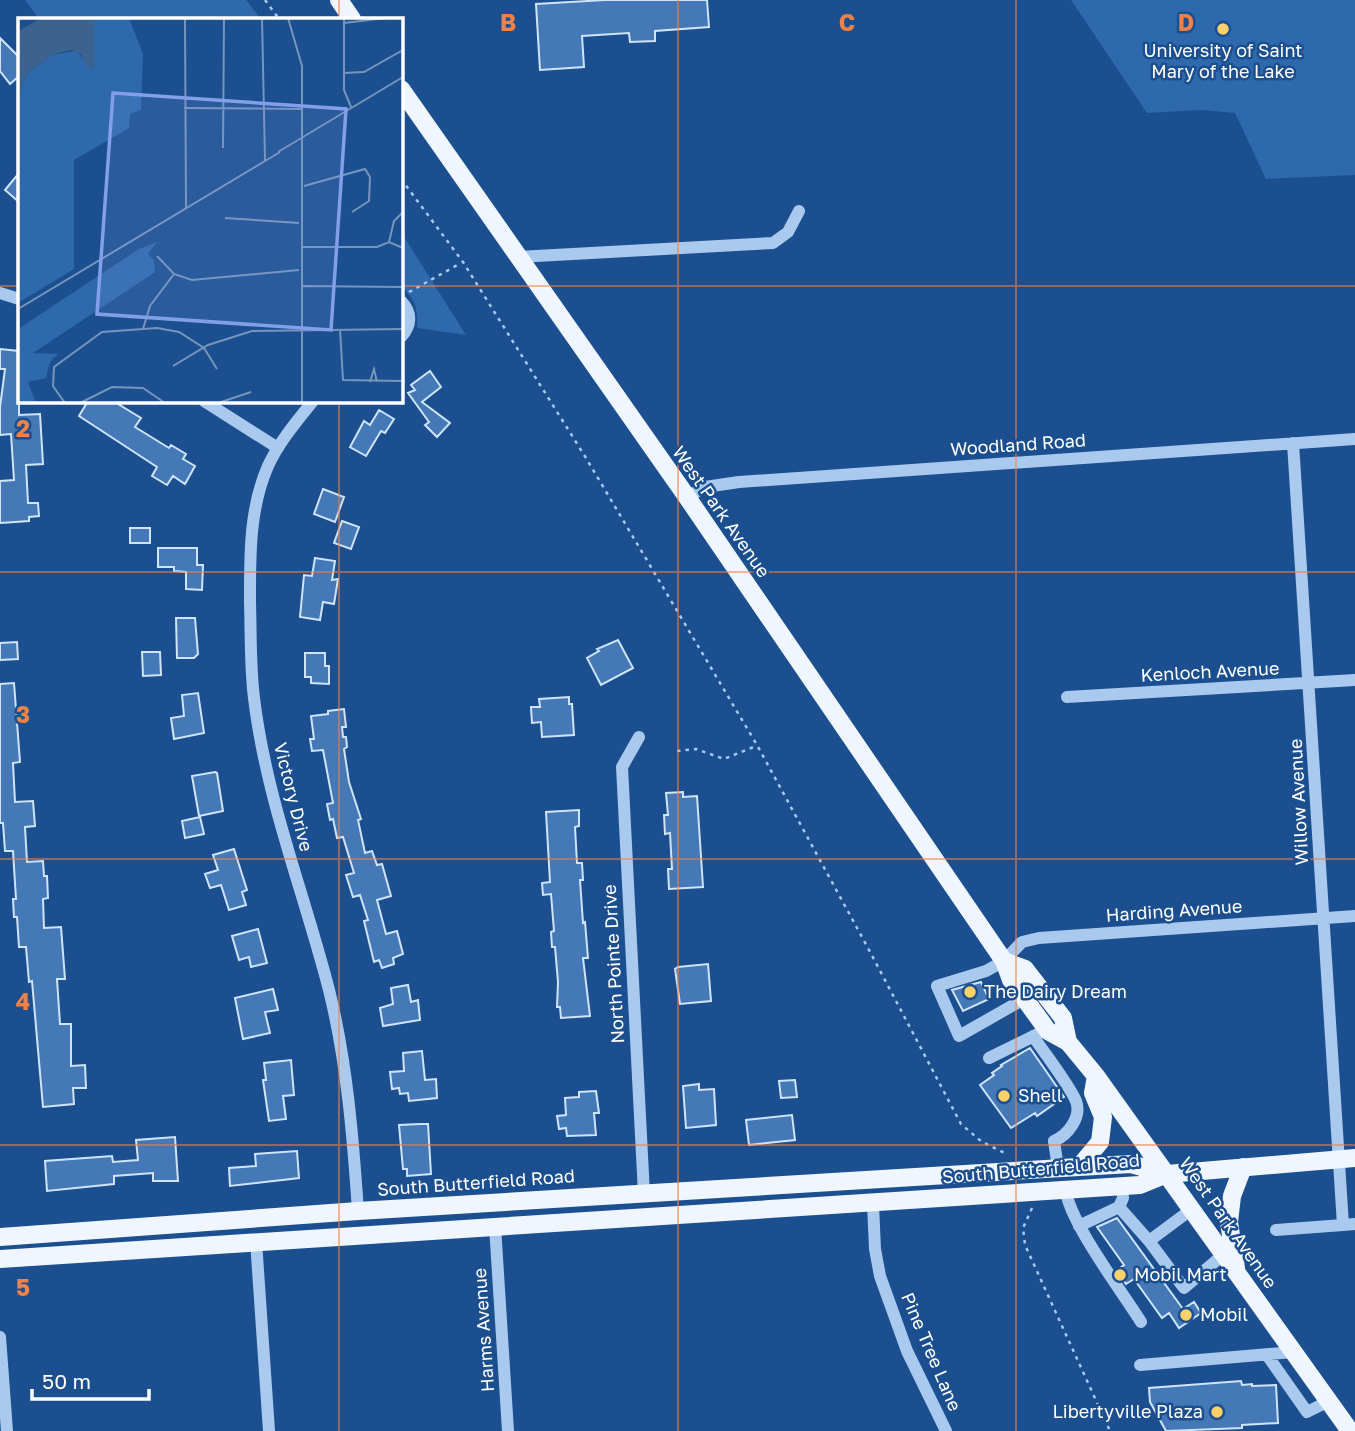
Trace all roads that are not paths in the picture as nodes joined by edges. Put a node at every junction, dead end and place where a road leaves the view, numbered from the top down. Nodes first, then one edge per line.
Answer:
1 (339, 0) edge
2 (351, 18) edge
3 (402, 90) edge
4 (799, 211) dead end
5 (518, 257) junction
6 (0, 293) edge
7 (404, 297) edge
8 (18, 299) edge
9 (402, 336) edge
10 (206, 402) edge
11 (312, 402) edge
12 (1355, 439) edge
13 (1293, 443) junction
14 (278, 448) junction
15 (687, 497) junction
16 (1355, 680) edge
17 (1310, 684) junction
18 (1067, 697) dead end
19 (639, 737) dead end
20 (1355, 916) edge
21 (1323, 918) junction
22 (1004, 961) junction
23 (1024, 999) junction
24 (1041, 1034) junction
25 (1068, 1042) junction
26 (989, 1058) dead end
27 (1096, 1076) junction
28 (1347, 1158) edge
29 (1079, 1167) junction
30 (1243, 1167) junction
31 (1058, 1168) junction
32 (1167, 1174) junction
33 (1122, 1186) junction
34 (1066, 1190) junction
35 (643, 1194) junction
36 (873, 1204) junction
37 (1119, 1208) junction
38 (1192, 1209) junction
39 (358, 1211) junction
40 (1349, 1224) edge
41 (495, 1226) junction
42 (1079, 1226) junction
43 (1276, 1230) dead end
44 (0, 1237) edge
45 (256, 1241) junction
46 (1149, 1241) junction
47 (1224, 1254) junction
48 (0, 1259) edge
49 (1236, 1271) junction
50 (1141, 1322) dead end
51 (0, 1338) edge
52 (1294, 1352) junction
53 (1267, 1355) junction
54 (1140, 1365) dead end
55 (1329, 1401) junction
56 (7, 1431) edge
57 (269, 1431) edge
58 (508, 1431) edge
59 (946, 1431) edge
60 (1350, 1431) edge

1 - 2 main road
3 - 5 main road, West Park Avenue
4 - 5 street
5 - 15 main road, West Park Avenue
6 - 8 street
7 - 9 street
10 - 14 street
11 - 14 street, Victory Drive
12 - 13 street, Woodland Road
13 - 15 street, Woodland Road
13 - 17 street, Willow Avenue
14 - 39 street, Victory Drive
15 - 22 main road, West Park Avenue
16 - 17 street, Kenloch Avenue
17 - 18 street, Kenloch Avenue
17 - 21 street, Willow Avenue
19 - 35 street, North Pointe Drive
20 - 21 street, Harding Avenue
21 - 22 street, Harding Avenue
21 - 28 street, Willow Avenue
22 - 23 main road, West Park Avenue
22 - 23 street, Harding Avenue
22 - 25 main road, West Park Avenue
23 - 24 main road, West Park Avenue
24 - 25 main road, West Park Avenue
24 - 26 street
24 - 31 street
25 - 27 main road, West Park Avenue
27 - 29 main road
27 - 32 main road, West Park Avenue
28 - 30 main road
28 - 40 street, Willow Avenue
29 - 31 main road, South Butterfield Road
29 - 32 main road, South Butterfield Road
30 - 32 main road
30 - 49 main road
31 - 35 main road, South Butterfield Road
32 - 33 main road, South Butterfield Road
32 - 38 main road, West Park Avenue
33 - 34 main road, South Butterfield Road
33 - 37 street
34 - 36 main road, South Butterfield Road
34 - 42 street
35 - 39 main road, South Butterfield Road
36 - 41 main road, South Butterfield Road
36 - 59 street, Pine Tree Lane
37 - 42 street
37 - 46 street
38 - 46 street
38 - 47 main road, West Park Avenue
39 - 44 main road, South Butterfield Road
40 - 43 street
41 - 45 main road, South Butterfield Road
41 - 58 street, Harms Avenue
42 - 50 street
45 - 48 main road, South Butterfield Road
45 - 57 street
46 - 47 street
47 - 49 main road, West Park Avenue
49 - 52 main road, West Park Avenue
51 - 56 street
52 - 53 street
52 - 55 main road, West Park Avenue
53 - 54 street
53 - 55 street
55 - 60 main road, West Park Avenue

